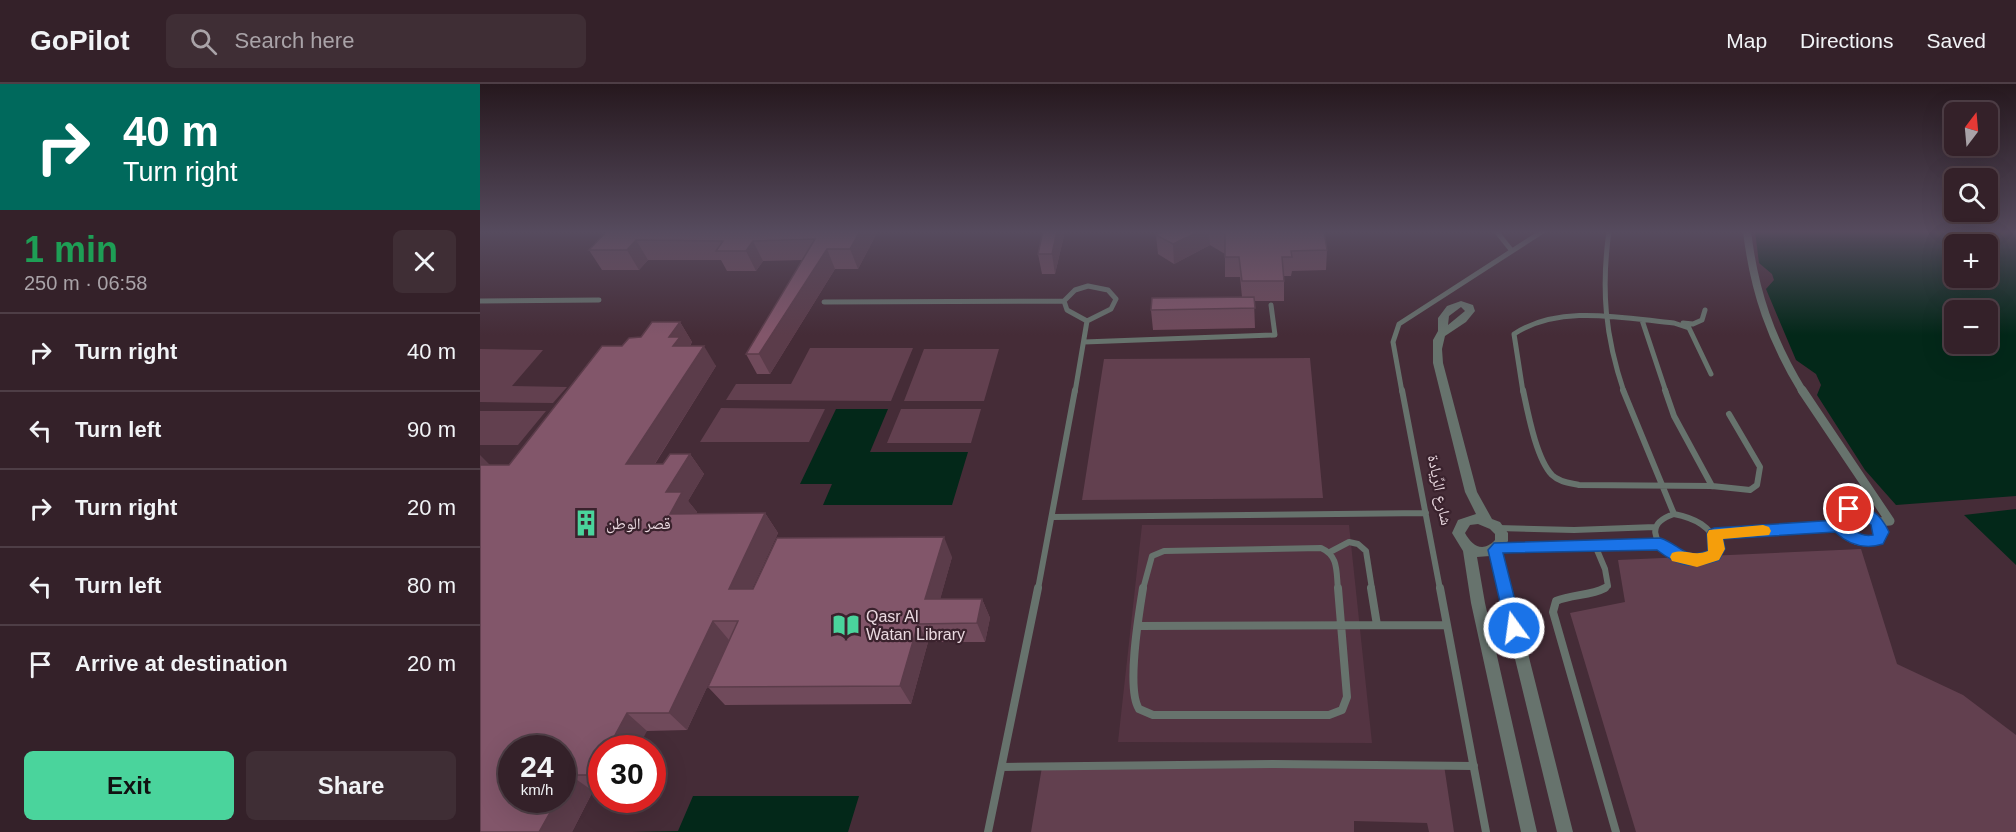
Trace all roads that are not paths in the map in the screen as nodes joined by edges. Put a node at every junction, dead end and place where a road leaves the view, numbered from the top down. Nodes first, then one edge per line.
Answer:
1 (1487, 266) edge
2 (1603, 266) edge
3 (1750, 266) edge
4 (599, 300) dead end
5 (480, 301) edge
6 (1064, 301) junction
7 (824, 302) dead end
8 (1271, 305) dead end
9 (1705, 310) dead end
10 (1604, 317) junction
11 (1641, 320) junction
12 (1087, 321) junction
13 (1674, 323) junction
14 (1443, 330) dead end
15 (1084, 342) junction
16 (1711, 374) dead end
17 (1729, 414) dead end
18 (1662, 486) junction
19 (1712, 486) junction
20 (1470, 492) junction
21 (1426, 513) junction
22 (1674, 514) junction
23 (1053, 517) junction
24 (1467, 520) junction
25 (1486, 520) junction
26 (1876, 522) junction
27 (1838, 526) junction
28 (1654, 527) junction
29 (1498, 528) junction
30 (1714, 534) junction
31 (1594, 543) junction
32 (1660, 544) junction
33 (1469, 548) junction
34 (1497, 548) junction
35 (1330, 552) junction
36 (1377, 625) junction
37 (1447, 625) junction
38 (1139, 626) junction
39 (1341, 626) junction
40 (1474, 766) junction
41 (1002, 767) junction
42 (988, 832) edge
43 (1486, 832) edge
44 (1529, 832) edge
45 (1565, 832) edge
46 (1616, 832) edge

1 - 21 lane, شارع الرِّيادة
2 - 10 lane
3 - 26 street
4 - 5 lane
6 - 7 lane
6 - 12 lane
6 - 12 lane
8 - 15 lane
9 - 13 lane
10 - 11 lane
10 - 18 lane
10 - 18 lane
11 - 13 lane
11 - 19 lane
12 - 15 lane
13 - 16 lane
14 - 20 street, شارع الرِّيادة
15 - 23 lane
17 - 19 lane
18 - 19 lane
18 - 22 lane
20 - 24 street, شارع الرِّيادة
20 - 25 street, شارع الرِّيادة
21 - 23 lane
21 - 37 lane, شارع الرِّيادة
22 - 28 lane
22 - 30 lane
23 - 41 lane
24 - 25 street
24 - 33 street
25 - 29 street
26 - 27 lane
26 - 27 lane
27 - 30 lane
28 - 29 lane
28 - 32 lane
29 - 34 street
30 - 32 lane
31 - 32 lane
31 - 34 lane
31 - 46 lane
33 - 34 street
33 - 44 street
34 - 45 street
35 - 36 lane
35 - 38 lane
35 - 39 lane
36 - 37 lane
36 - 39 lane
37 - 40 lane, شارع الرِّيادة
38 - 39 lane
38 - 39 lane
40 - 41 lane
40 - 43 lane, شارع الرِّيادة
41 - 42 lane

